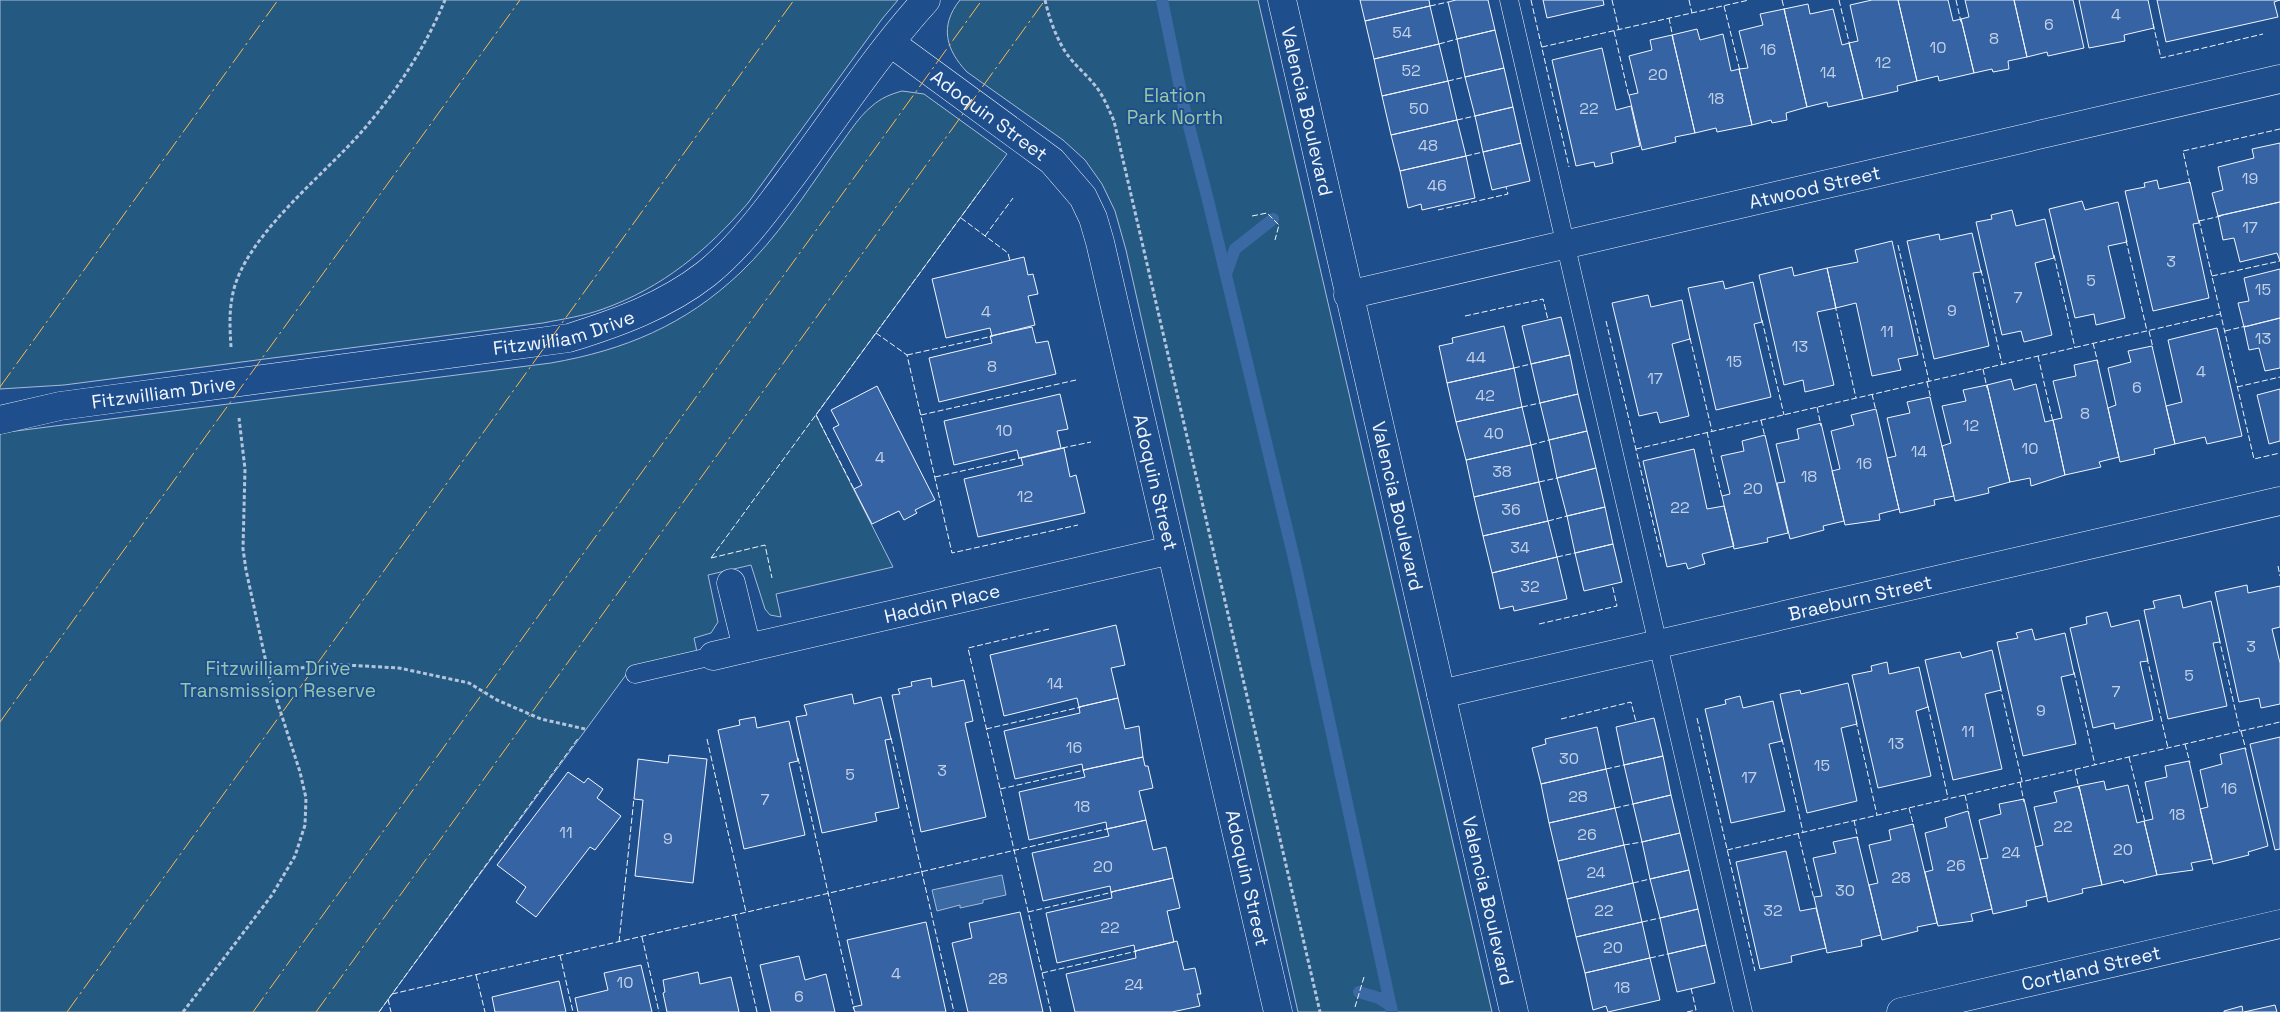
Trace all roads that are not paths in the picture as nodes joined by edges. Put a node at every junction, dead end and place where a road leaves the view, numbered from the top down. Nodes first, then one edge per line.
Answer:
1 (926, 0) edge
2 (1282, 0) edge
3 (1509, 0) edge
4 (891, 43) junction
5 (2280, 79) edge
6 (1565, 244) junction
7 (1348, 295) junction
8 (0, 401) edge
9 (60, 406) junction
10 (0, 420) edge
11 (2280, 501) edge
12 (1170, 550) junction
13 (731, 583) dead end
14 (1658, 645) junction
15 (747, 648) junction
16 (713, 656) joint
17 (635, 674) dead end
18 (1441, 694) junction
19 (2280, 924) edge
20 (1278, 1012) edge
21 (1514, 1012) edge
22 (1743, 1012) edge
23 (1901, 1012) edge

1 - 4 street, Fitzwilliam Drive
2 - 7 street, Valencia Boulevard
3 - 6 lane
4 - 9 street, Fitzwilliam Drive
4 - 12 street, Adoquin Street
5 - 6 street, Atwood Street
6 - 7 street, Atwood Street
6 - 14 lane
7 - 18 street, Valencia Boulevard
8 - 9 street, Fitzwilliam Drive
9 - 10 street, Fitzwilliam Drive
11 - 14 street, Braeburn Street
12 - 15 street, Haddin Place
12 - 20 street, Adoquin Street
13 - 15 street
14 - 18 street, Braeburn Street
14 - 22 lane
15 - 16 street, Haddin Place
16 - 17 lane
18 - 21 street, Valencia Boulevard
19 - 23 street, Cortland Street

